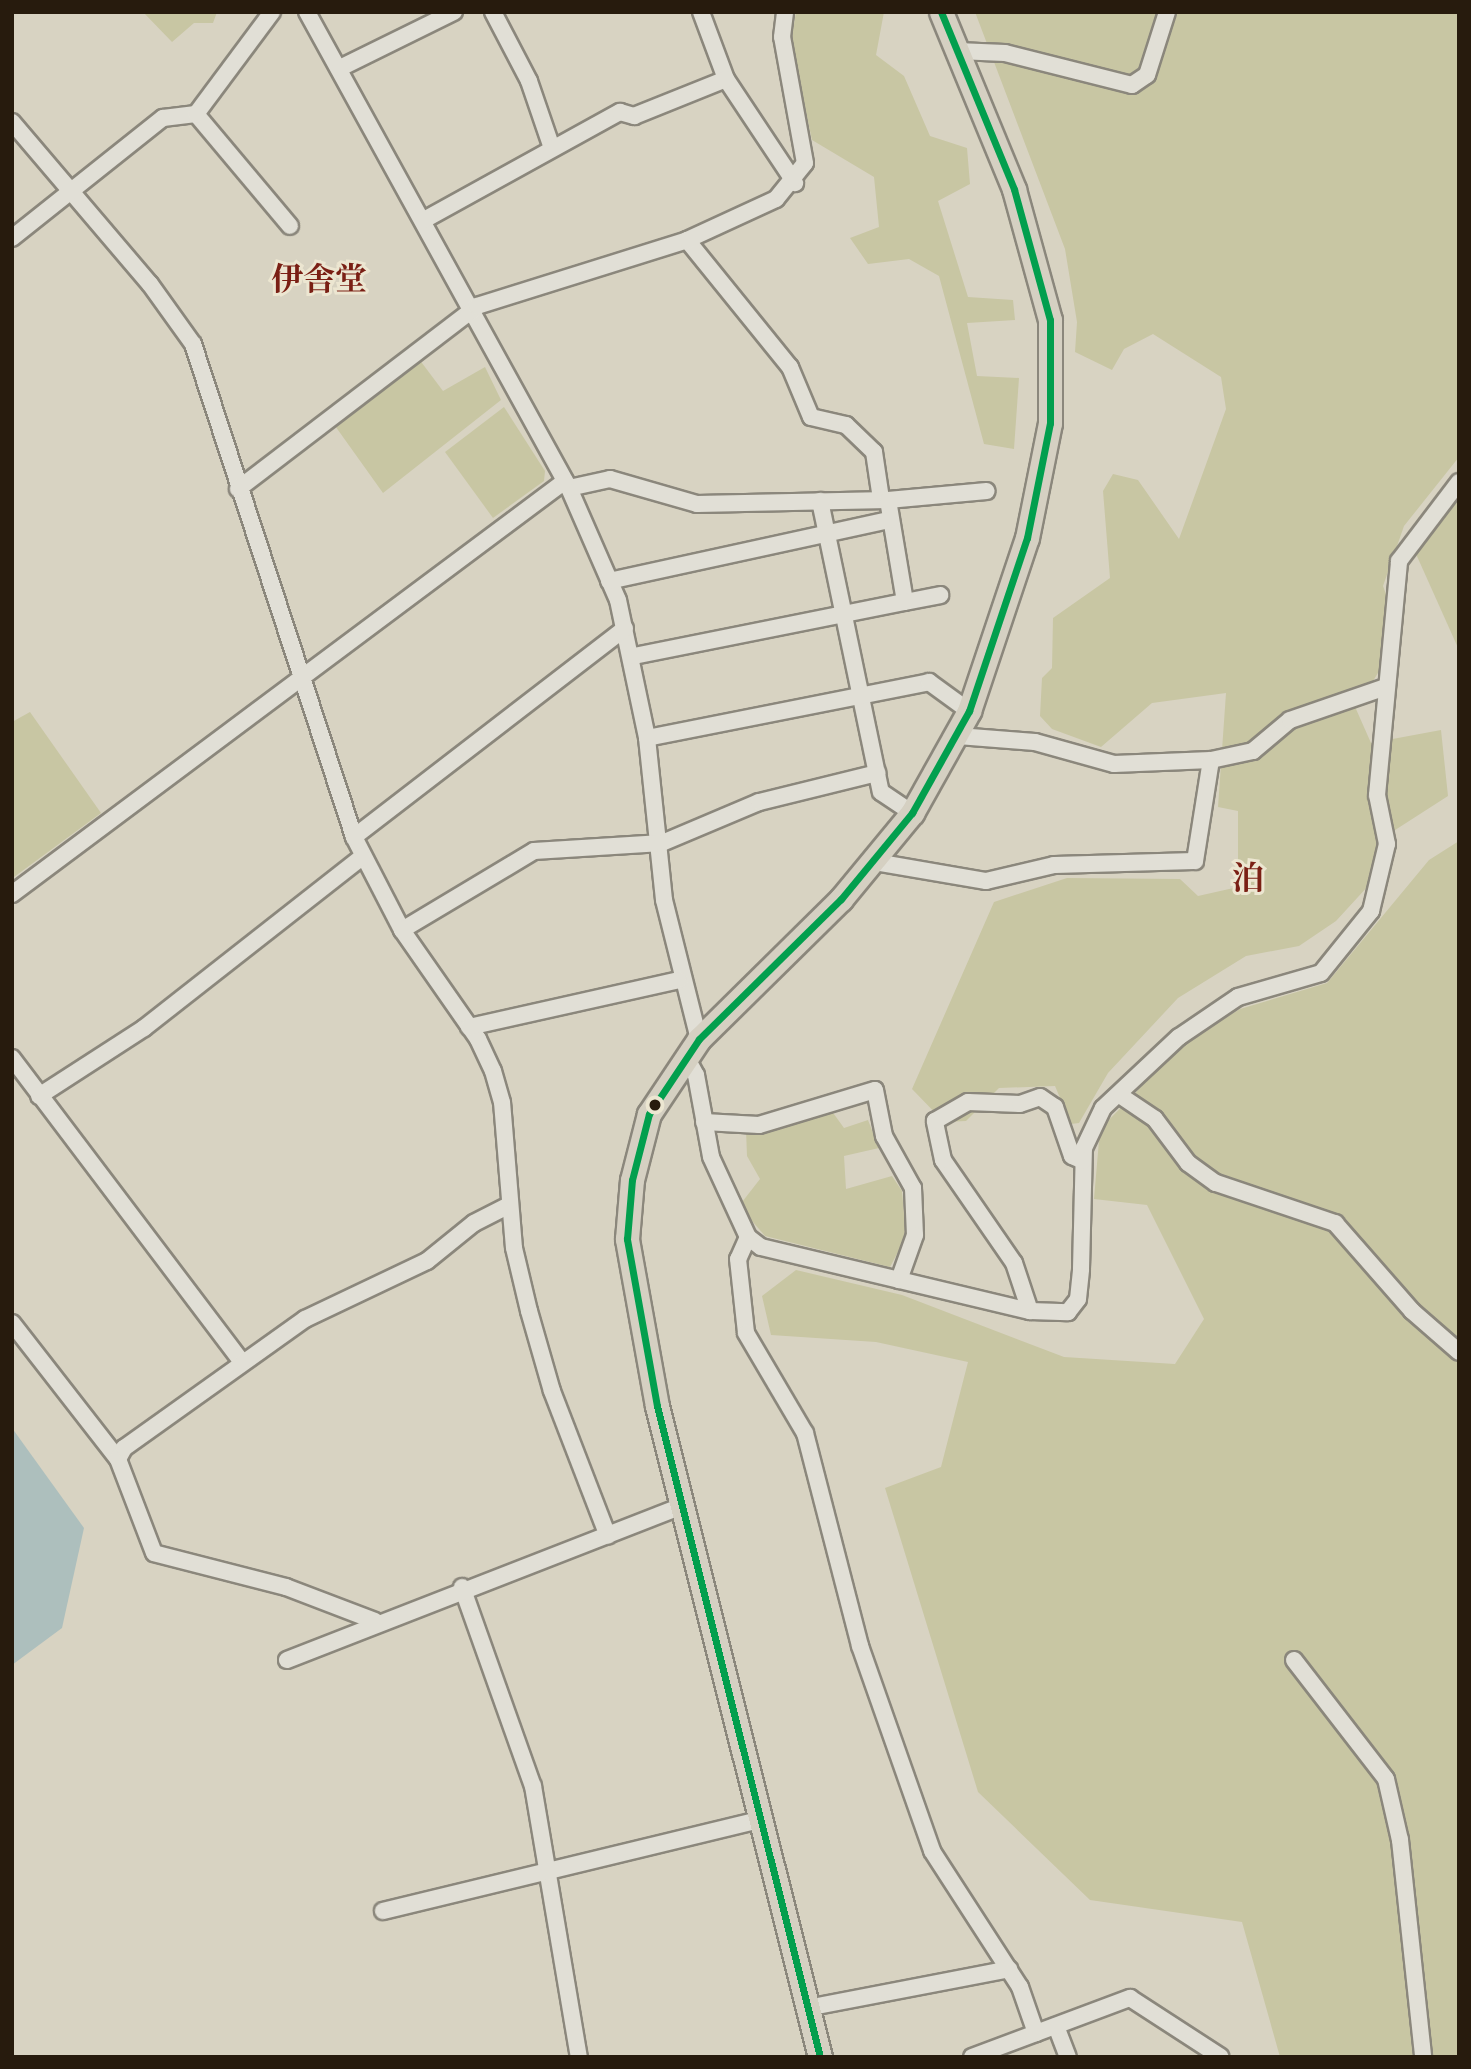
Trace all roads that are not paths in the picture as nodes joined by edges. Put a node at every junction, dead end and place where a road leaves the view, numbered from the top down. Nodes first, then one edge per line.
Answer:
1 (272, 12) edge
2 (307, 12) edge
3 (454, 12) edge
4 (493, 12) edge
5 (701, 12) edge
6 (785, 12) edge
7 (941, 12) edge
8 (1167, 12) edge
9 (957, 51) junction
10 (340, 68) junction
11 (726, 79) junction
12 (197, 114) junction
13 (12, 122) edge
14 (552, 148) junction
15 (795, 183) junction
16 (72, 192) junction
17 (424, 220) junction
18 (290, 226) dead end
19 (12, 238) edge
20 (687, 240) junction
21 (472, 309) junction
22 (1459, 482) edge
23 (567, 484) junction
24 (239, 489) junction
25 (987, 491) dead end
26 (884, 499) junction
27 (820, 501) junction
28 (889, 520) junction
29 (827, 534) junction
30 (609, 581) junction
31 (940, 595) dead end
32 (905, 602) junction
33 (842, 615) junction
34 (625, 628) junction
35 (634, 656) junction
36 (302, 672) junction
37 (1386, 687) junction
38 (858, 696) junction
39 (969, 711) junction
40 (958, 736) junction
41 (647, 738) junction
42 (1211, 760) junction
43 (877, 773) junction
44 (912, 813) junction
45 (354, 837) junction
46 (656, 842) junction
47 (362, 858) junction
48 (875, 862) junction
49 (12, 894) edge
50 (402, 930) junction
51 (679, 980) junction
52 (469, 1027) junction
53 (693, 1048) junction
54 (12, 1058) edge
55 (39, 1096) junction
56 (1121, 1097) junction
57 (704, 1122) junction
58 (1083, 1161) junction
59 (508, 1206) junction
60 (748, 1237) junction
61 (899, 1280) junction
62 (1030, 1311) junction
63 (12, 1323) edge
64 (1459, 1352) edge
65 (242, 1362) junction
66 (118, 1459) junction
67 (682, 1506) junction
68 (608, 1536) junction
69 (462, 1587) junction
70 (375, 1621) junction
71 (294, 1656) dead end
72 (1294, 1660) dead end
73 (760, 1819) junction
74 (545, 1873) junction
75 (383, 1911) dead end
76 (1009, 1969) junction
77 (807, 2008) junction
78 (1056, 2026) junction
79 (1036, 2033) junction
80 (579, 2057) edge
81 (820, 2057) edge
82 (972, 2057) edge
83 (1068, 2057) edge
84 (1221, 2057) edge
85 (1423, 2057) edge

1 - 12 street
2 - 10 street
3 - 10 street
4 - 14 street
5 - 11 street
6 - 15 street
7 - 9 highway
8 - 9 street
9 - 39 highway
10 - 17 street
11 - 14 street
11 - 15 street
12 - 16 street
12 - 18 street
13 - 16 street
14 - 17 street
15 - 20 street
16 - 19 street
16 - 24 street
17 - 21 street
20 - 21 street
20 - 26 street
21 - 23 street
21 - 24 street
22 - 37 street
23 - 27 street
23 - 30 street
23 - 36 street
24 - 36 street
25 - 26 street
26 - 27 street
26 - 28 street
27 - 29 street
28 - 29 street
28 - 32 street
29 - 30 street
29 - 33 street
30 - 34 street
31 - 32 street
32 - 33 street
33 - 35 street
33 - 38 street
34 - 35 street
34 - 45 street
35 - 41 street
36 - 45 street
36 - 49 street
37 - 42 street
37 - 56 street
38 - 39 street
38 - 41 street
38 - 43 street
39 - 40 highway
40 - 42 street
40 - 44 highway
41 - 46 street
42 - 48 street
43 - 44 street
43 - 46 street
44 - 48 highway
45 - 47 street
46 - 50 street
46 - 51 street
47 - 50 street
47 - 55 street
48 - 53 highway
50 - 52 street
51 - 52 street
51 - 53 street
52 - 59 street
53 - 57 street
53 - 67 highway
54 - 55 street
55 - 65 street
56 - 58 street
56 - 64 street
57 - 60 street
57 - 61 street
58 - 62 street
58 - 62 street
59 - 65 street
59 - 68 street
60 - 61 street
60 - 76 street
61 - 62 street
63 - 66 street
65 - 66 street
66 - 70 street
67 - 68 street
67 - 73 highway
68 - 69 street
69 - 70 street
69 - 74 street
70 - 71 street
72 - 85 street
73 - 74 street
73 - 77 highway
74 - 75 street
74 - 80 street
76 - 77 street
76 - 79 street
77 - 81 highway
78 - 79 street
78 - 83 street
78 - 84 street
79 - 82 street

